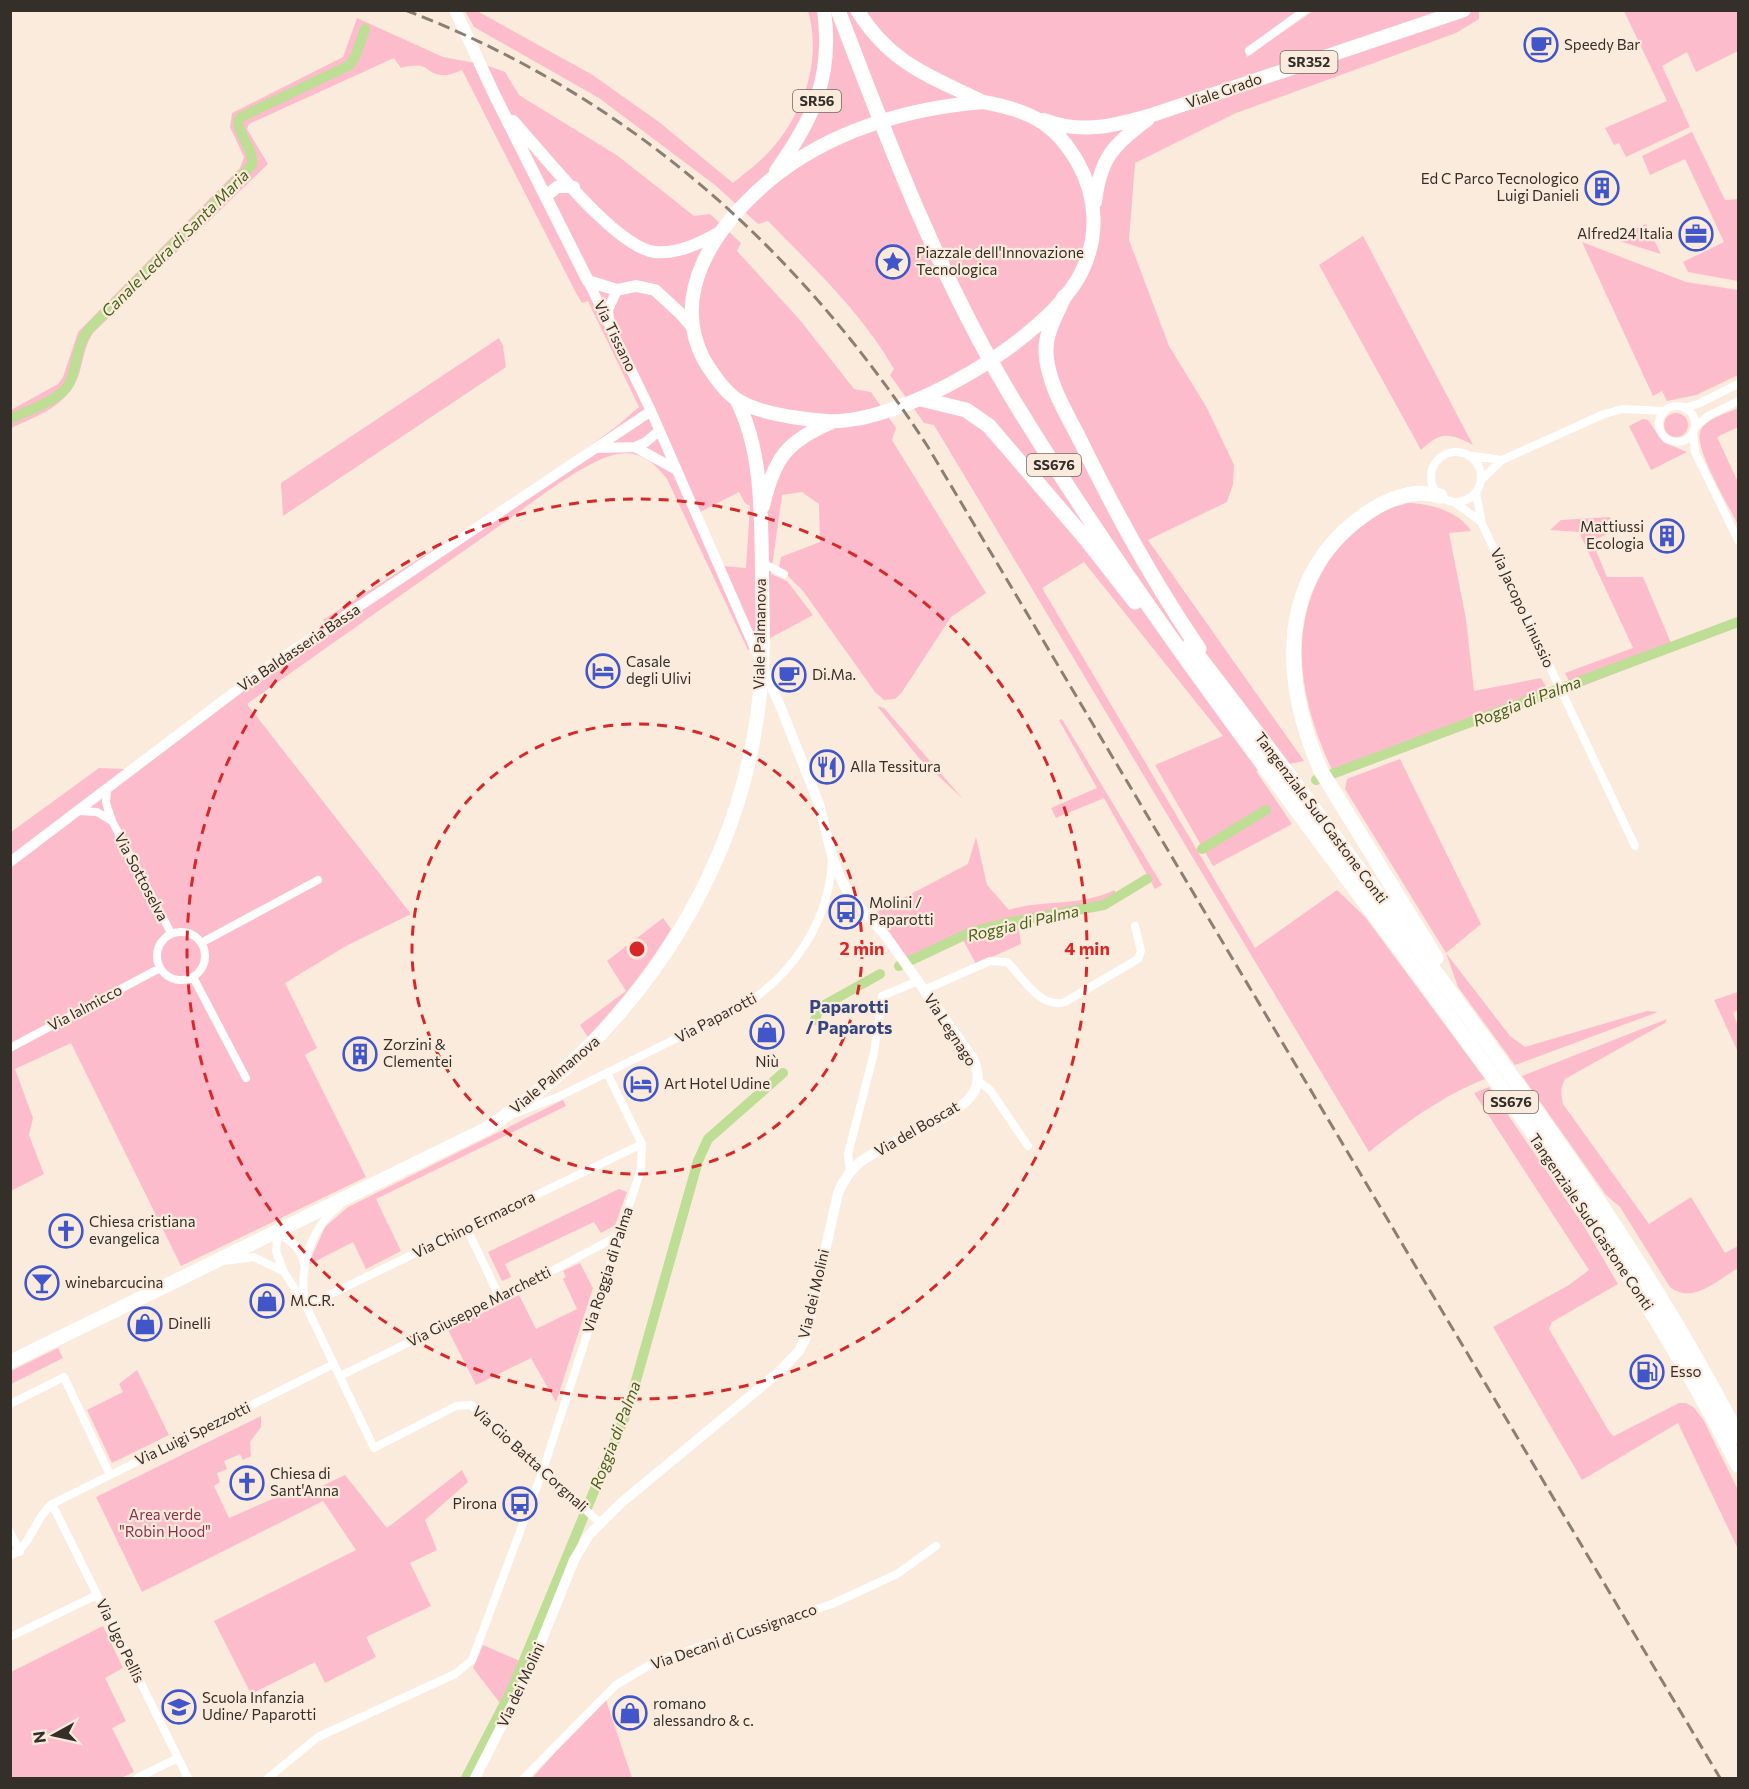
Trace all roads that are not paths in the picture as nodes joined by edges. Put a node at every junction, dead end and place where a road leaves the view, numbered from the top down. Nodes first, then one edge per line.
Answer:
1 (455, 10) edge
2 (824, 10) edge
3 (838, 10) edge
4 (857, 10) edge
5 (1305, 10) edge
6 (1464, 10) edge
7 (1249, 51) dead end
8 (983, 102) junction
9 (501, 108) junction
10 (1031, 114) junction
11 (1155, 114) junction
12 (892, 150) junction
13 (770, 180) junction
14 (574, 187) junction
15 (546, 196) junction
16 (1094, 216) junction
17 (720, 232) junction
18 (588, 281) junction
19 (617, 290) junction
20 (1064, 297) junction
21 (609, 321) junction
22 (693, 328) junction
23 (1738, 384) edge
24 (736, 399) junction
25 (921, 399) junction
26 (1738, 401) edge
27 (1684, 408) junction
28 (1638, 410) junction
29 (651, 411) junction
30 (1664, 411) junction
31 (832, 421) junction
32 (1694, 430) junction
33 (659, 431) junction
34 (1659, 431) junction
35 (1681, 442) junction
36 (635, 447) junction
37 (597, 448) junction
38 (1695, 452) junction
39 (1472, 456) junction
40 (1502, 460) junction
41 (675, 470) junction
42 (1482, 479) junction
43 (1476, 493) junction
44 (1447, 499) junction
45 (760, 520) junction
46 (1482, 524) junction
47 (1738, 540) edge
48 (761, 562) junction
49 (784, 574) dead end
50 (762, 668) junction
51 (1239, 708) junction
52 (1257, 757) junction
53 (107, 788) junction
54 (77, 811) junction
55 (112, 821) junction
56 (1635, 846) dead end
57 (832, 856) junction
58 (10, 862) edge
59 (318, 880) dead end
60 (1135, 926) dead end
61 (171, 933) junction
62 (201, 943) junction
63 (160, 968) junction
64 (193, 977) junction
65 (921, 985) junction
66 (1490, 1046) junction
67 (10, 1048) edge
68 (607, 1073) junction
69 (246, 1078) dead end
70 (978, 1081) junction
71 (506, 1116) junction
72 (642, 1144) junction
73 (1029, 1146) dead end
74 (850, 1172) junction
75 (352, 1196) junction
76 (467, 1229) junction
77 (278, 1233) junction
78 (618, 1236) junction
79 (218, 1262) junction
80 (304, 1266) junction
81 (284, 1272) junction
82 (500, 1298) junction
83 (306, 1306) junction
84 (10, 1362) edge
85 (334, 1364) junction
86 (339, 1376) junction
87 (10, 1404) edge
88 (1738, 1436) edge
89 (1738, 1465) edge
90 (543, 1470) junction
91 (110, 1475) junction
92 (52, 1504) junction
93 (597, 1520) junction
94 (10, 1532) edge
95 (936, 1546) dead end
96 (20, 1551) junction
97 (10, 1556) edge
98 (97, 1595) junction
99 (10, 1637) edge
100 (178, 1758) junction
101 (137, 1779) edge
102 (188, 1779) edge
103 (268, 1779) edge
104 (475, 1779) edge
105 (524, 1779) edge

1 - 9 main road, Via Tissano
2 - 13 main road, SR56
3 - 12 highway, SS676
4 - 8 main road
5 - 7 street
6 - 11 main road, Viale Grado / SR352
8 - 10 main road
8 - 13 main road
9 - 14 main road
9 - 15 main road, Via Tissano
10 - 11 main road, Viale Grado / SR352
10 - 16 main road
11 - 16 main road, Viale Grado / SR352
12 - 51 highway, SS676
12 - 52 highway, SS676
13 - 17 main road
14 - 15 main road
14 - 17 main road
15 - 18 main road, Via Tissano
16 - 20 main road
17 - 22 main road
18 - 19 main road
18 - 21 street, Via Tissano
19 - 21 street
19 - 22 main road
20 - 25 main road
20 - 51 highway
21 - 29 street, Via Tissano
22 - 24 main road
23 - 27 street
24 - 31 main road
24 - 45 main road, Viale Palmanova
25 - 31 main road
25 - 52 highway
26 - 32 street
27 - 30 street
27 - 32 street
28 - 30 street
28 - 34 street
28 - 40 street
29 - 33 street, Via Tissano
29 - 37 street, Via Baldasseria Bassa
30 - 34 street
31 - 45 main road, Viale Palmanova
32 - 35 street
32 - 38 street
33 - 36 street
33 - 41 street, Via Tissano
34 - 35 street
35 - 38 street
36 - 37 street
36 - 41 street
37 - 53 street, Via Baldasseria Bassa
38 - 47 street
39 - 40 street
39 - 42 street
39 - 44 street
40 - 42 street
41 - 50 street, Via Tissano
42 - 43 street
43 - 44 street
43 - 46 street, Via Jacopo Linussio
44 - 46 street, Via Jacopo Linussio
44 - 66 highway
45 - 48 main road, Viale Palmanova
46 - 56 street, Via Jacopo Linussio
48 - 49 street
48 - 50 main road, Viale Palmanova
50 - 57 street, Via Paparotti
50 - 71 main road, Viale Palmanova
51 - 66 highway, Tangenziale Sud Gastone Conti / SS676
52 - 89 highway, Tangenziale Sud Gastone Conti / SS676
53 - 54 street, Via Baldasseria Bassa
53 - 55 street, Via Sottoselva
54 - 55 street, Via Sottoselva
54 - 58 street, Via Baldasseria Bassa
55 - 61 street, Via Sottoselva
57 - 65 street
57 - 68 street, Via Paparotti
59 - 62 street
60 - 65 street
61 - 62 street
61 - 63 street
62 - 64 street
63 - 64 street
63 - 67 street, Via Ialmicco
64 - 69 street
65 - 70 street, Via Legnago
65 - 74 street, Via dei Molini
66 - 88 highway, Tangenziale Sud Gastone Conti / SS676
68 - 71 street, Via Paparotti
68 - 72 street
70 - 73 street
70 - 74 street, Via del Boscat
71 - 75 main road, Viale Palmanova
72 - 76 street, Via Chino Ermacora
72 - 78 street, Via Roggia di Palma
74 - 93 street, Via dei Molini
75 - 77 main road, Viale Palmanova
75 - 80 street, Via Gio Batta Corgnali
76 - 82 street
76 - 83 street, Via Chino Ermacora
77 - 79 main road, Viale Palmanova
77 - 80 street, Via Gio Batta Corgnali
77 - 81 street, Via Gio Batta Corgnali
78 - 82 street, Via Giuseppe Marchetti
78 - 90 street, Via Roggia di Palma
79 - 81 street
79 - 84 main road, Viale Palmanova
80 - 83 street, Via Gio Batta Corgnali
81 - 83 street, Via Gio Batta Corgnali
82 - 86 street, Via Giuseppe Marchetti
83 - 85 street, Via Gio Batta Corgnali
85 - 86 street, Via Gio Batta Corgnali
85 - 91 street, Via Luigi Spezzotti
86 - 90 street, Via Gio Batta Corgnali
87 - 91 street
90 - 93 street, Via Gio Batta Corgnali
90 - 103 street, Via Roggia di Palma
91 - 92 street, Via Luigi Spezzotti
92 - 96 street
92 - 98 street, Via Ugo Pellis
93 - 104 street, Via dei Molini
94 - 96 street
95 - 105 street, Via Decani di Cussignacco
96 - 97 street
98 - 99 street
98 - 100 street, Via Ugo Pellis
100 - 101 street
100 - 102 street, Via Ugo Pellis

